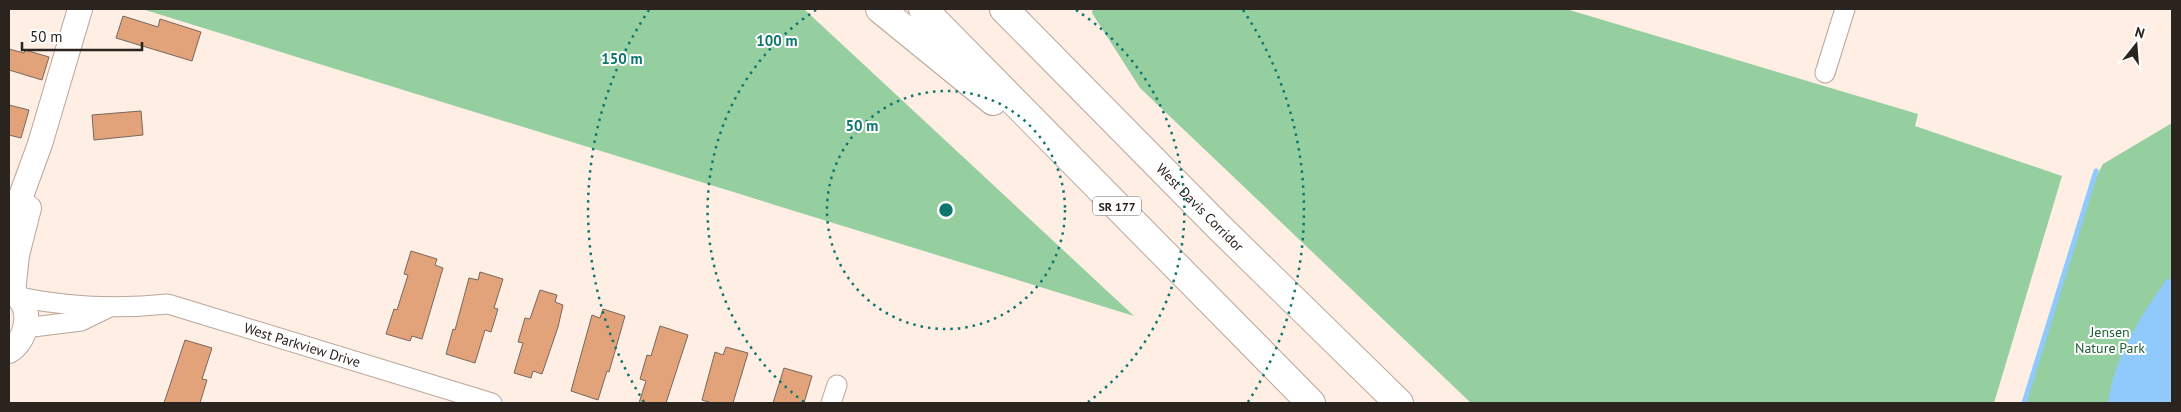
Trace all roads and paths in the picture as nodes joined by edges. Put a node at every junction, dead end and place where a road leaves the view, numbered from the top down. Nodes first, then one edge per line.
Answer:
1 (80, 9) edge
2 (880, 9) edge
3 (923, 9) edge
4 (1004, 9) edge
5 (1029, 9) edge
6 (1845, 9) edge
7 (1826, 73) dead end
8 (1098, 105) junction
9 (40, 144) junction
10 (1088, 176) junction
11 (9, 229) edge
12 (14, 293) edge
13 (110, 307) junction
14 (25, 328) junction
15 (9, 351) edge
16 (837, 385) dead end
17 (492, 403) edge
18 (831, 403) edge
19 (1312, 403) edge
20 (1399, 403) edge

1 - 9 street
2 - 10 highway
3 - 10 highway, SR 177
4 - 8 highway, West Davis Corridor
5 - 8 highway
6 - 7 street
8 - 20 highway, West Davis Corridor
9 - 11 street
9 - 12 street
10 - 19 highway, SR 177
12 - 13 street, West Parkview Drive
12 - 14 street
13 - 14 street, West Parkview Drive
13 - 17 street, West Parkview Drive
14 - 15 street
16 - 18 street

